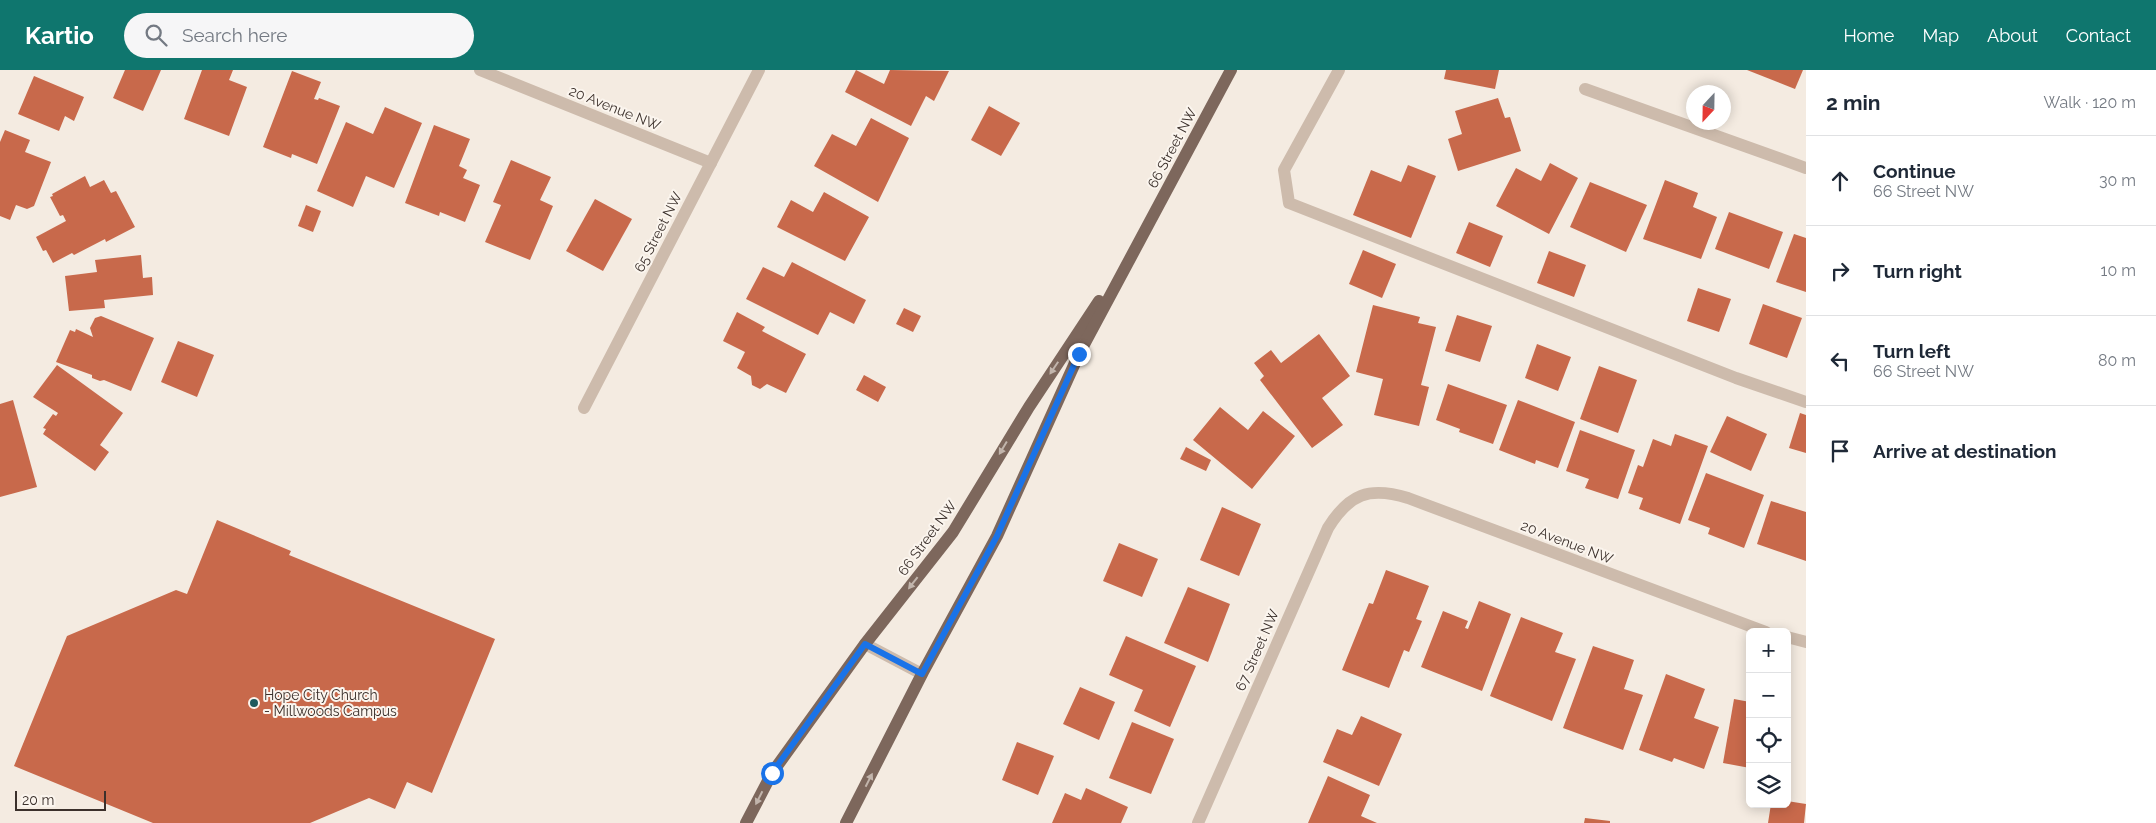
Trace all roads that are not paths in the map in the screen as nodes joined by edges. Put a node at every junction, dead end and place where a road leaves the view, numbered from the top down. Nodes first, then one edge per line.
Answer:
1 (480, 70) edge
2 (758, 70) edge
3 (1231, 70) edge
4 (1339, 70) edge
5 (1586, 88) dead end
6 (711, 163) junction
7 (1806, 168) edge
8 (1140, 240) junction
9 (1806, 402) edge
10 (584, 408) dead end
11 (1355, 497) joint
12 (1755, 628) edge
13 (1791, 638) edge
14 (1806, 642) edge
15 (865, 644) junction
16 (922, 674) junction
17 (746, 823) edge
18 (846, 823) edge
19 (1198, 823) edge

1 - 6 street, 20 Avenue NW
2 - 6 street, 65 Street NW
3 - 8 main road, 66 Street NW
4 - 9 street
5 - 7 street
6 - 10 street, 65 Street NW
8 -> 15 main road, 66 Street NW
8 - 16 main road, 66 Street NW
11 - 12 street, 20 Avenue NW
11 - 19 street, 67 Street NW
13 - 14 street
15 - 16 street
15 -> 17 main road, 66 Street NW
18 -> 16 main road, 66 Street NW

